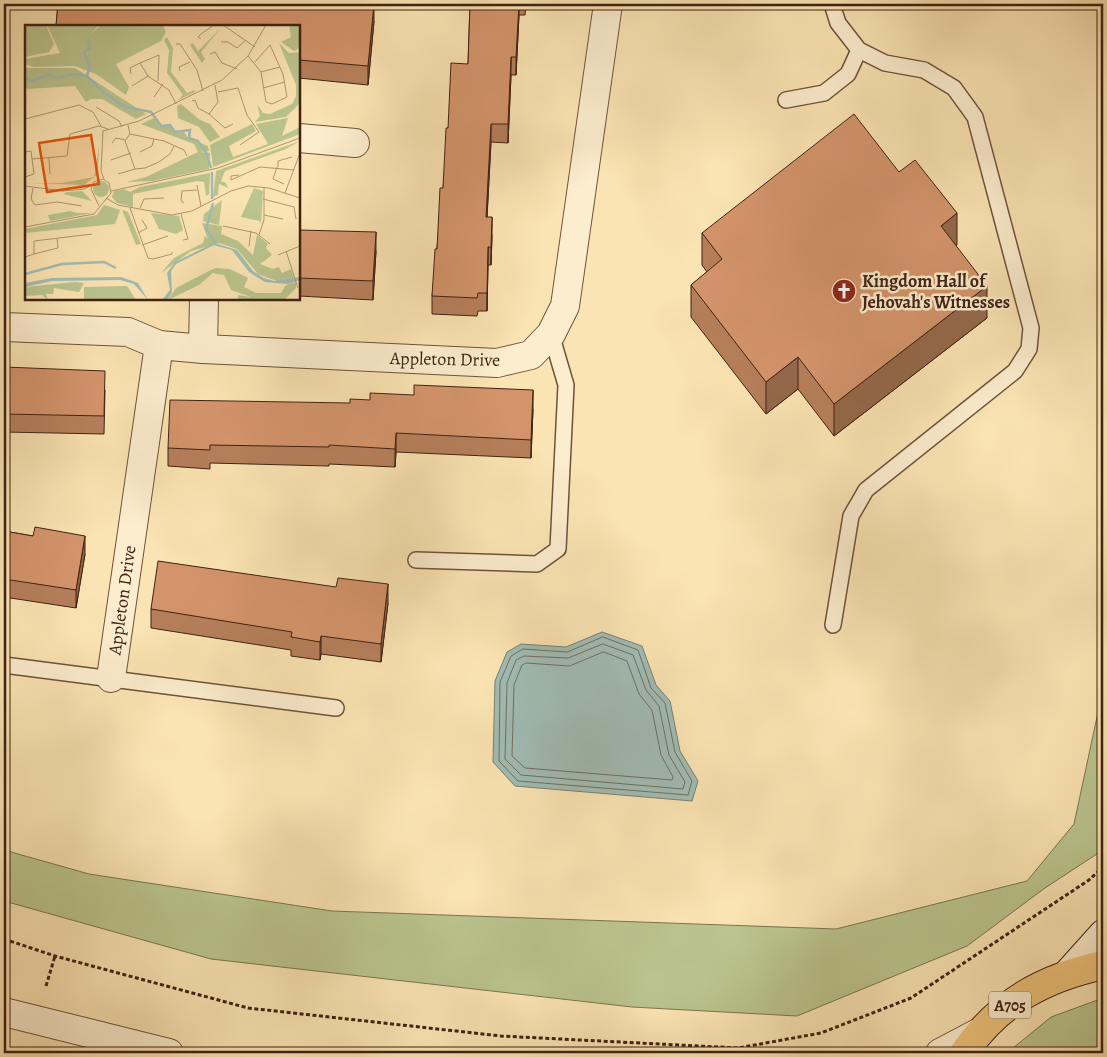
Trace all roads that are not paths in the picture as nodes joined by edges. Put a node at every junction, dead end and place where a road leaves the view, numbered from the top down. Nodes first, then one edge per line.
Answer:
1 (608, 4) edge
2 (832, 4) edge
3 (859, 50) junction
4 (786, 100) dead end
5 (300, 138) edge
6 (355, 144) dead end
7 (204, 300) edge
8 (4, 327) edge
9 (551, 334) junction
10 (159, 345) junction
11 (203, 349) junction
12 (416, 560) dead end
13 (833, 626) dead end
14 (4, 665) edge
15 (111, 678) junction
16 (336, 708) dead end
17 (1103, 934) edge
18 (1103, 965) edge
19 (1068, 973) junction
20 (4, 1012) edge
21 (971, 1043) edge
22 (169, 1053) edge
23 (940, 1053) edge

1 - 9 street, Appleton Drive
2 - 3 lane
3 - 4 lane
3 - 13 lane
5 - 6 street
7 - 11 street
8 - 10 street, Appleton Drive
9 - 11 street, Appleton Drive
9 - 12 lane
10 - 11 street, Appleton Drive
10 - 15 street, Appleton Drive
14 - 15 lane
15 - 16 lane
17 - 19 street
18 - 19 main road, A705
19 - 21 main road, A705
20 - 22 street
21 - 23 street

